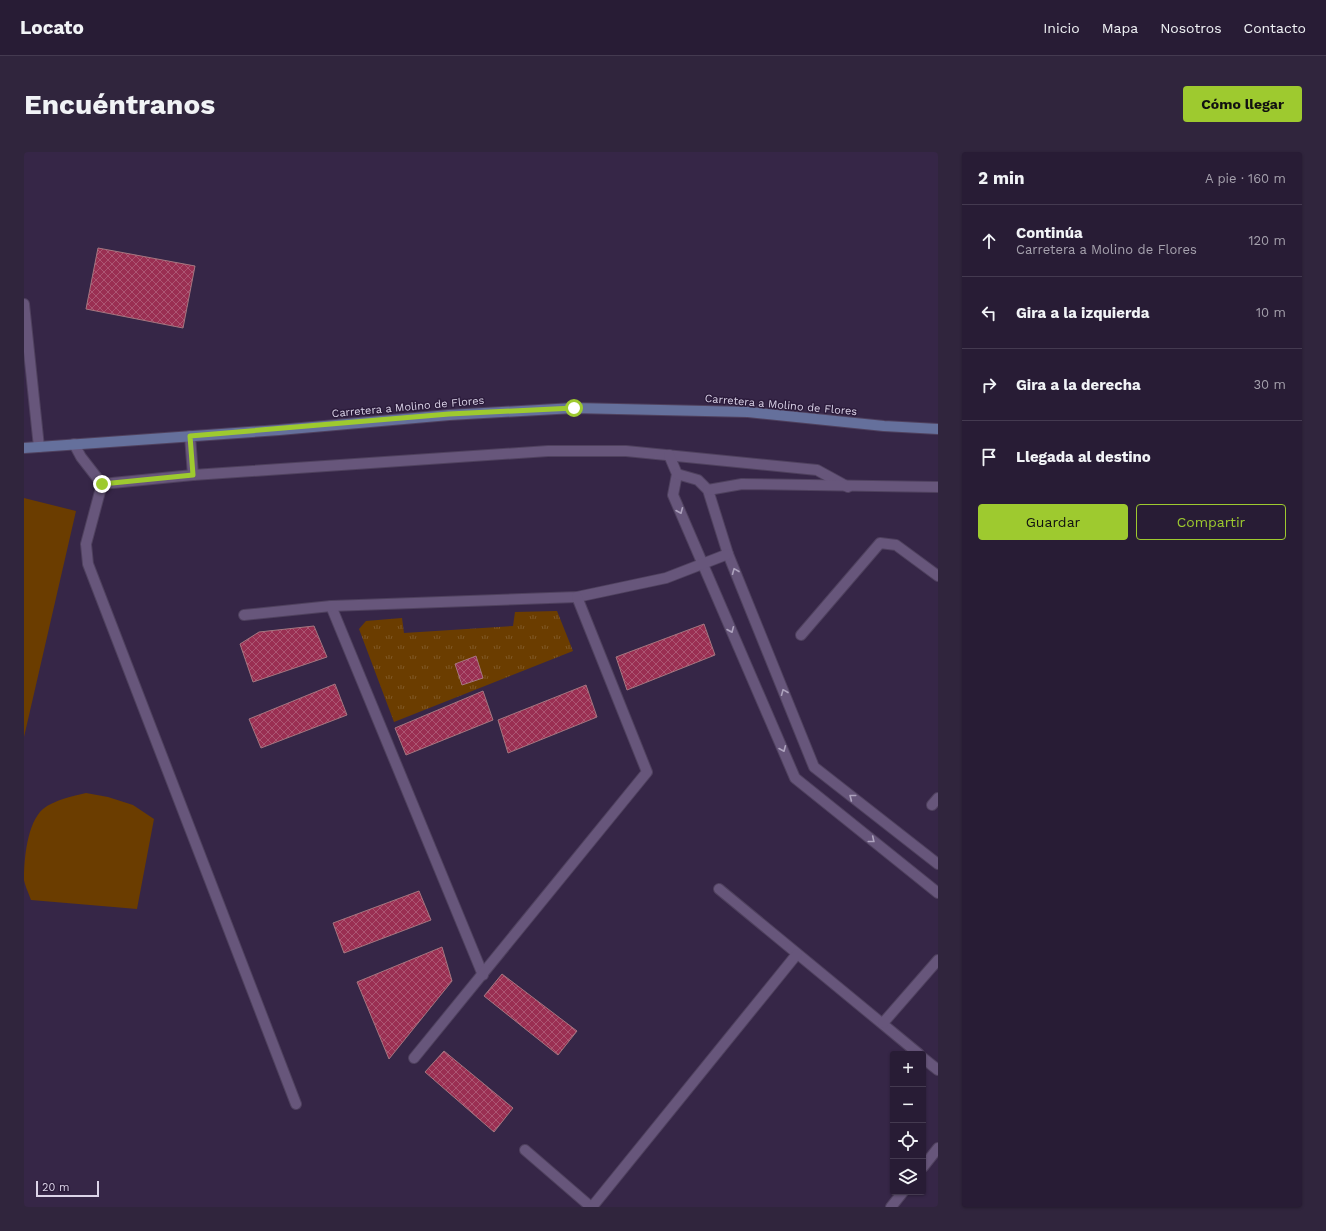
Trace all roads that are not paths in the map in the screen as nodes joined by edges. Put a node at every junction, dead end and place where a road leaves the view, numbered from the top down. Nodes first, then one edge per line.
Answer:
1 (24, 304) edge
2 (938, 429) edge
3 (190, 436) junction
4 (74, 444) junction
5 (40, 447) junction
6 (24, 448) edge
7 (669, 455) junction
8 (677, 474) junction
9 (193, 475) junction
10 (102, 484) junction
11 (848, 487) junction
12 (938, 487) edge
13 (708, 490) junction
14 (728, 554) junction
15 (702, 564) junction
16 (938, 576) edge
17 (577, 597) junction
18 (331, 606) junction
19 (244, 614) dead end
20 (801, 635) dead end
21 (938, 864) edge
22 (719, 889) dead end
23 (938, 893) edge
24 (797, 954) junction
25 (938, 960) edge
26 (483, 975) junction
27 (883, 1023) junction
28 (916, 1051) edge
29 (414, 1058) dead end
30 (926, 1060) edge
31 (938, 1070) edge
32 (296, 1104) dead end
33 (938, 1148) edge
34 (525, 1150) dead end
35 (926, 1163) edge
36 (901, 1195) edge
37 (592, 1207) edge
38 (891, 1207) edge

1 - 5 street
2 - 3 main road, Carretera a Molino de Flores
3 - 4 main road, Carretera a Molino de Flores
3 - 9 street
4 - 5 main road, Carretera a Molino de Flores
4 - 10 street
5 - 6 main road, Carretera a Molino de Flores
7 - 8 street
7 - 9 street
7 - 11 street
8 - 13 street
8 -> 15 street
9 - 10 street
10 - 32 street
11 - 12 street
11 - 13 street
13 - 14 street
14 - 15 street
21 -> 14 street
15 - 17 street
15 -> 23 street
16 - 20 street
17 - 18 street
17 - 26 street
18 - 19 street
18 - 26 street
22 - 24 street
24 - 27 street
24 - 37 street
25 - 27 street
26 - 29 street
27 - 28 street
30 - 31 street
33 - 35 street
34 - 37 street
36 - 38 street

